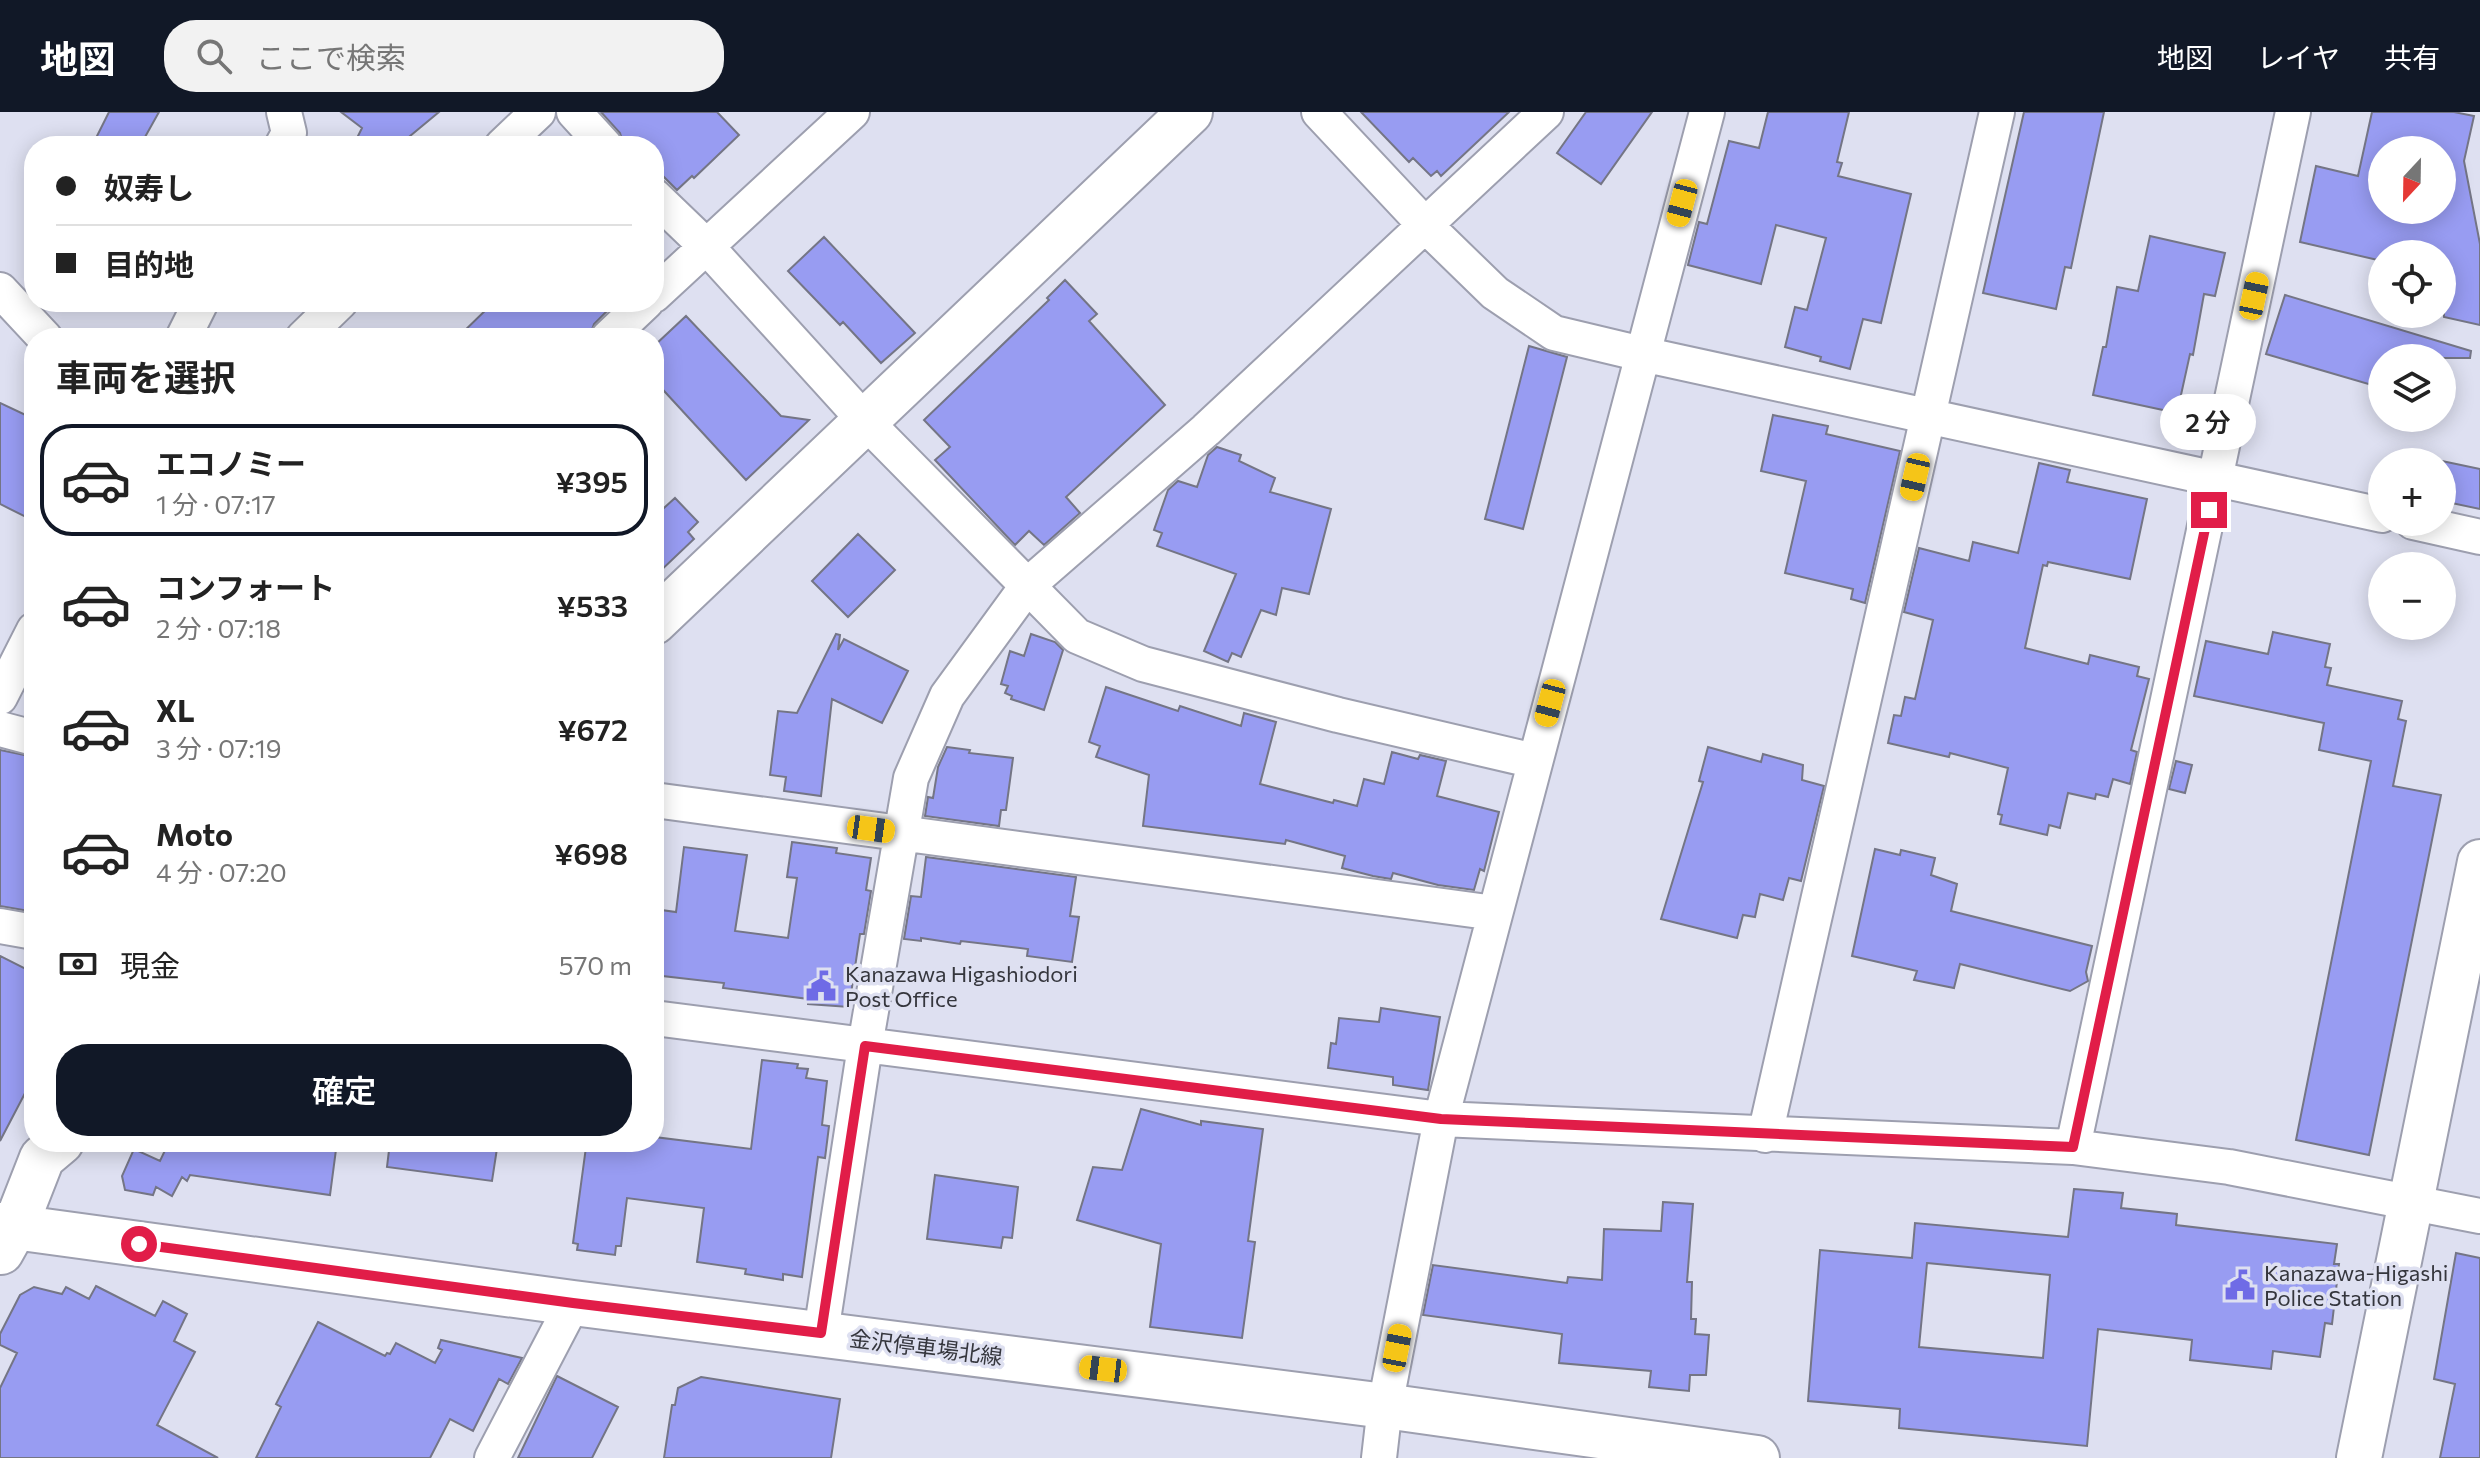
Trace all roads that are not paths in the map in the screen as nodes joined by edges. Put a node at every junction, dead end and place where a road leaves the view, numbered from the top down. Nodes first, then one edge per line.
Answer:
1 (284, 112) edge
2 (538, 112) edge
3 (574, 112) edge
4 (852, 112) edge
5 (1190, 112) edge
6 (1319, 112) edge
7 (1546, 112) edge
8 (1707, 112) edge
9 (1997, 112) edge
10 (2293, 112) edge
11 (287, 136) edge
12 (513, 136) edge
13 (596, 136) edge
14 (664, 206) edge
15 (1425, 225) junction
16 (706, 246) junction
17 (664, 286) edge
18 (2, 295) edge
19 (330, 312) edge
20 (635, 312) edge
21 (35, 328) edge
22 (313, 328) edge
23 (619, 328) edge
24 (1642, 354) junction
25 (1928, 417) junction
26 (866, 422) junction
27 (2215, 479) junction
28 (2368, 512) edge
29 (2456, 532) edge
30 (2480, 537) edge
31 (1028, 585) junction
32 (664, 613) edge
33 (24, 650) edge
34 (0, 697) edge
35 (0, 729) edge
36 (24, 735) edge
37 (1535, 761) junction
38 (664, 801) edge
39 (902, 833) junction
40 (2480, 862) edge
41 (1495, 913) junction
42 (0, 926) edge
43 (24, 930) edge
44 (664, 1019) edge
45 (865, 1046) junction
46 (1441, 1119) junction
47 (1765, 1135) junction
48 (2073, 1147) junction
49 (49, 1152) edge
50 (2412, 1203) junction
51 (2480, 1216) edge
52 (5, 1235) edge
53 (573, 1303) junction
54 (821, 1333) junction
55 (1385, 1406) junction
56 (492, 1458) edge
57 (1379, 1458) edge
58 (1757, 1458) edge
59 (2359, 1458) edge

1 - 11 street
2 - 12 street
3 - 13 street
4 - 16 street
5 - 26 main road
6 - 15 street
7 - 15 street
8 - 24 street
9 - 25 street
10 - 27 street
14 - 16 street
15 - 24 street
15 - 31 street
16 - 17 street
16 - 26 street
18 - 21 street
19 - 22 street
20 - 23 street
24 - 25 street
24 - 37 street
25 - 27 street
25 - 47 street
26 - 31 street
26 - 32 main road
27 - 28 street
27 - 48 street
29 - 30 street
31 - 37 street
31 - 39 street
33 - 34 street
35 - 36 street
37 - 41 street
38 - 39 street
39 - 41 street
39 - 45 street
40 - 50 main road
41 - 46 street
42 - 43 street
44 - 45 street
45 - 46 street
45 - 54 street
46 - 47 street
46 - 55 street
47 - 48 street
48 - 50 street
49 - 52 main road
50 - 51 street
50 - 59 main road
52 - 53 main road, 金沢停車場北線
53 - 54 main road, 金沢停車場北線
53 - 56 street
54 - 55 main road, 金沢停車場北線
55 - 57 street
55 - 58 main road, 金沢停車場北線

